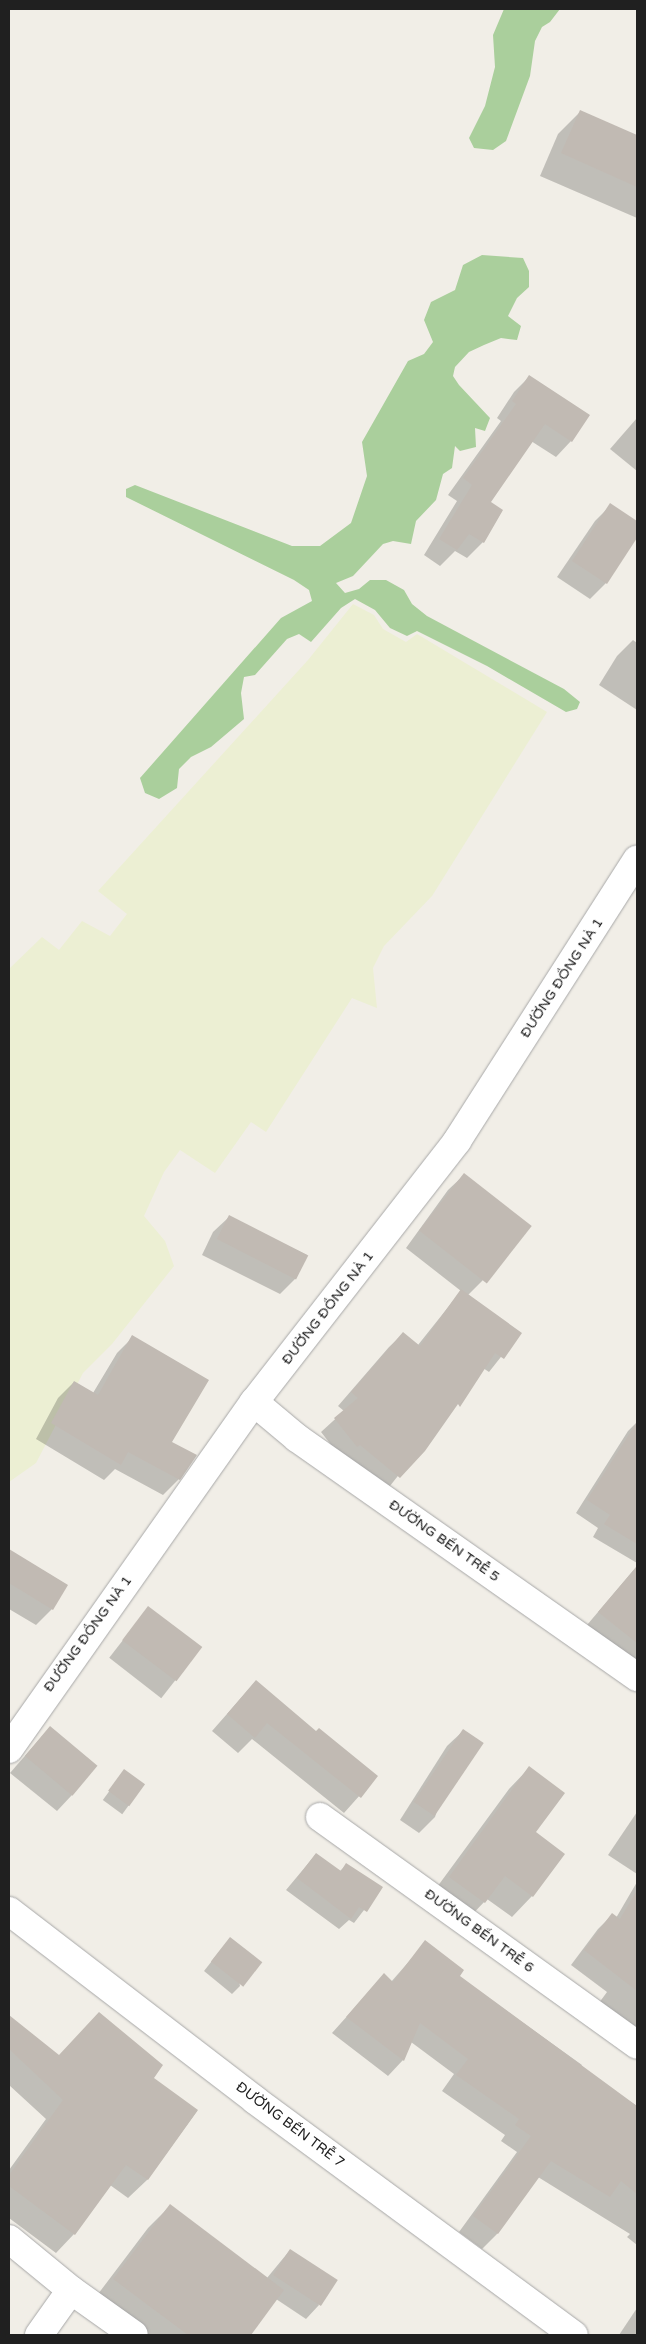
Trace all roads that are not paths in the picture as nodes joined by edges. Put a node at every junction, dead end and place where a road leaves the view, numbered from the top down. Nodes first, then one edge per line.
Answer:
1 (637, 860) edge
2 (254, 1402) junction
3 (637, 1677) edge
4 (9, 1749) edge
5 (320, 1817) dead end
6 (9, 1911) edge
7 (637, 2045) edge
8 (9, 2239) edge
9 (71, 2290) junction
10 (39, 2335) edge
11 (134, 2335) edge
12 (574, 2335) edge

1 - 2 street, ĐƯỜNG ĐỒNG NÀ 1
2 - 3 street, ĐƯỜNG BẾN TRỄ 5
2 - 4 street, ĐƯỜNG ĐỒNG NÀ 1
5 - 7 street, ĐƯỜNG BẾN TRỄ 6
6 - 12 street, ĐƯỜNG BẾN TRỄ 7
8 - 9 street
9 - 10 street
9 - 11 street

